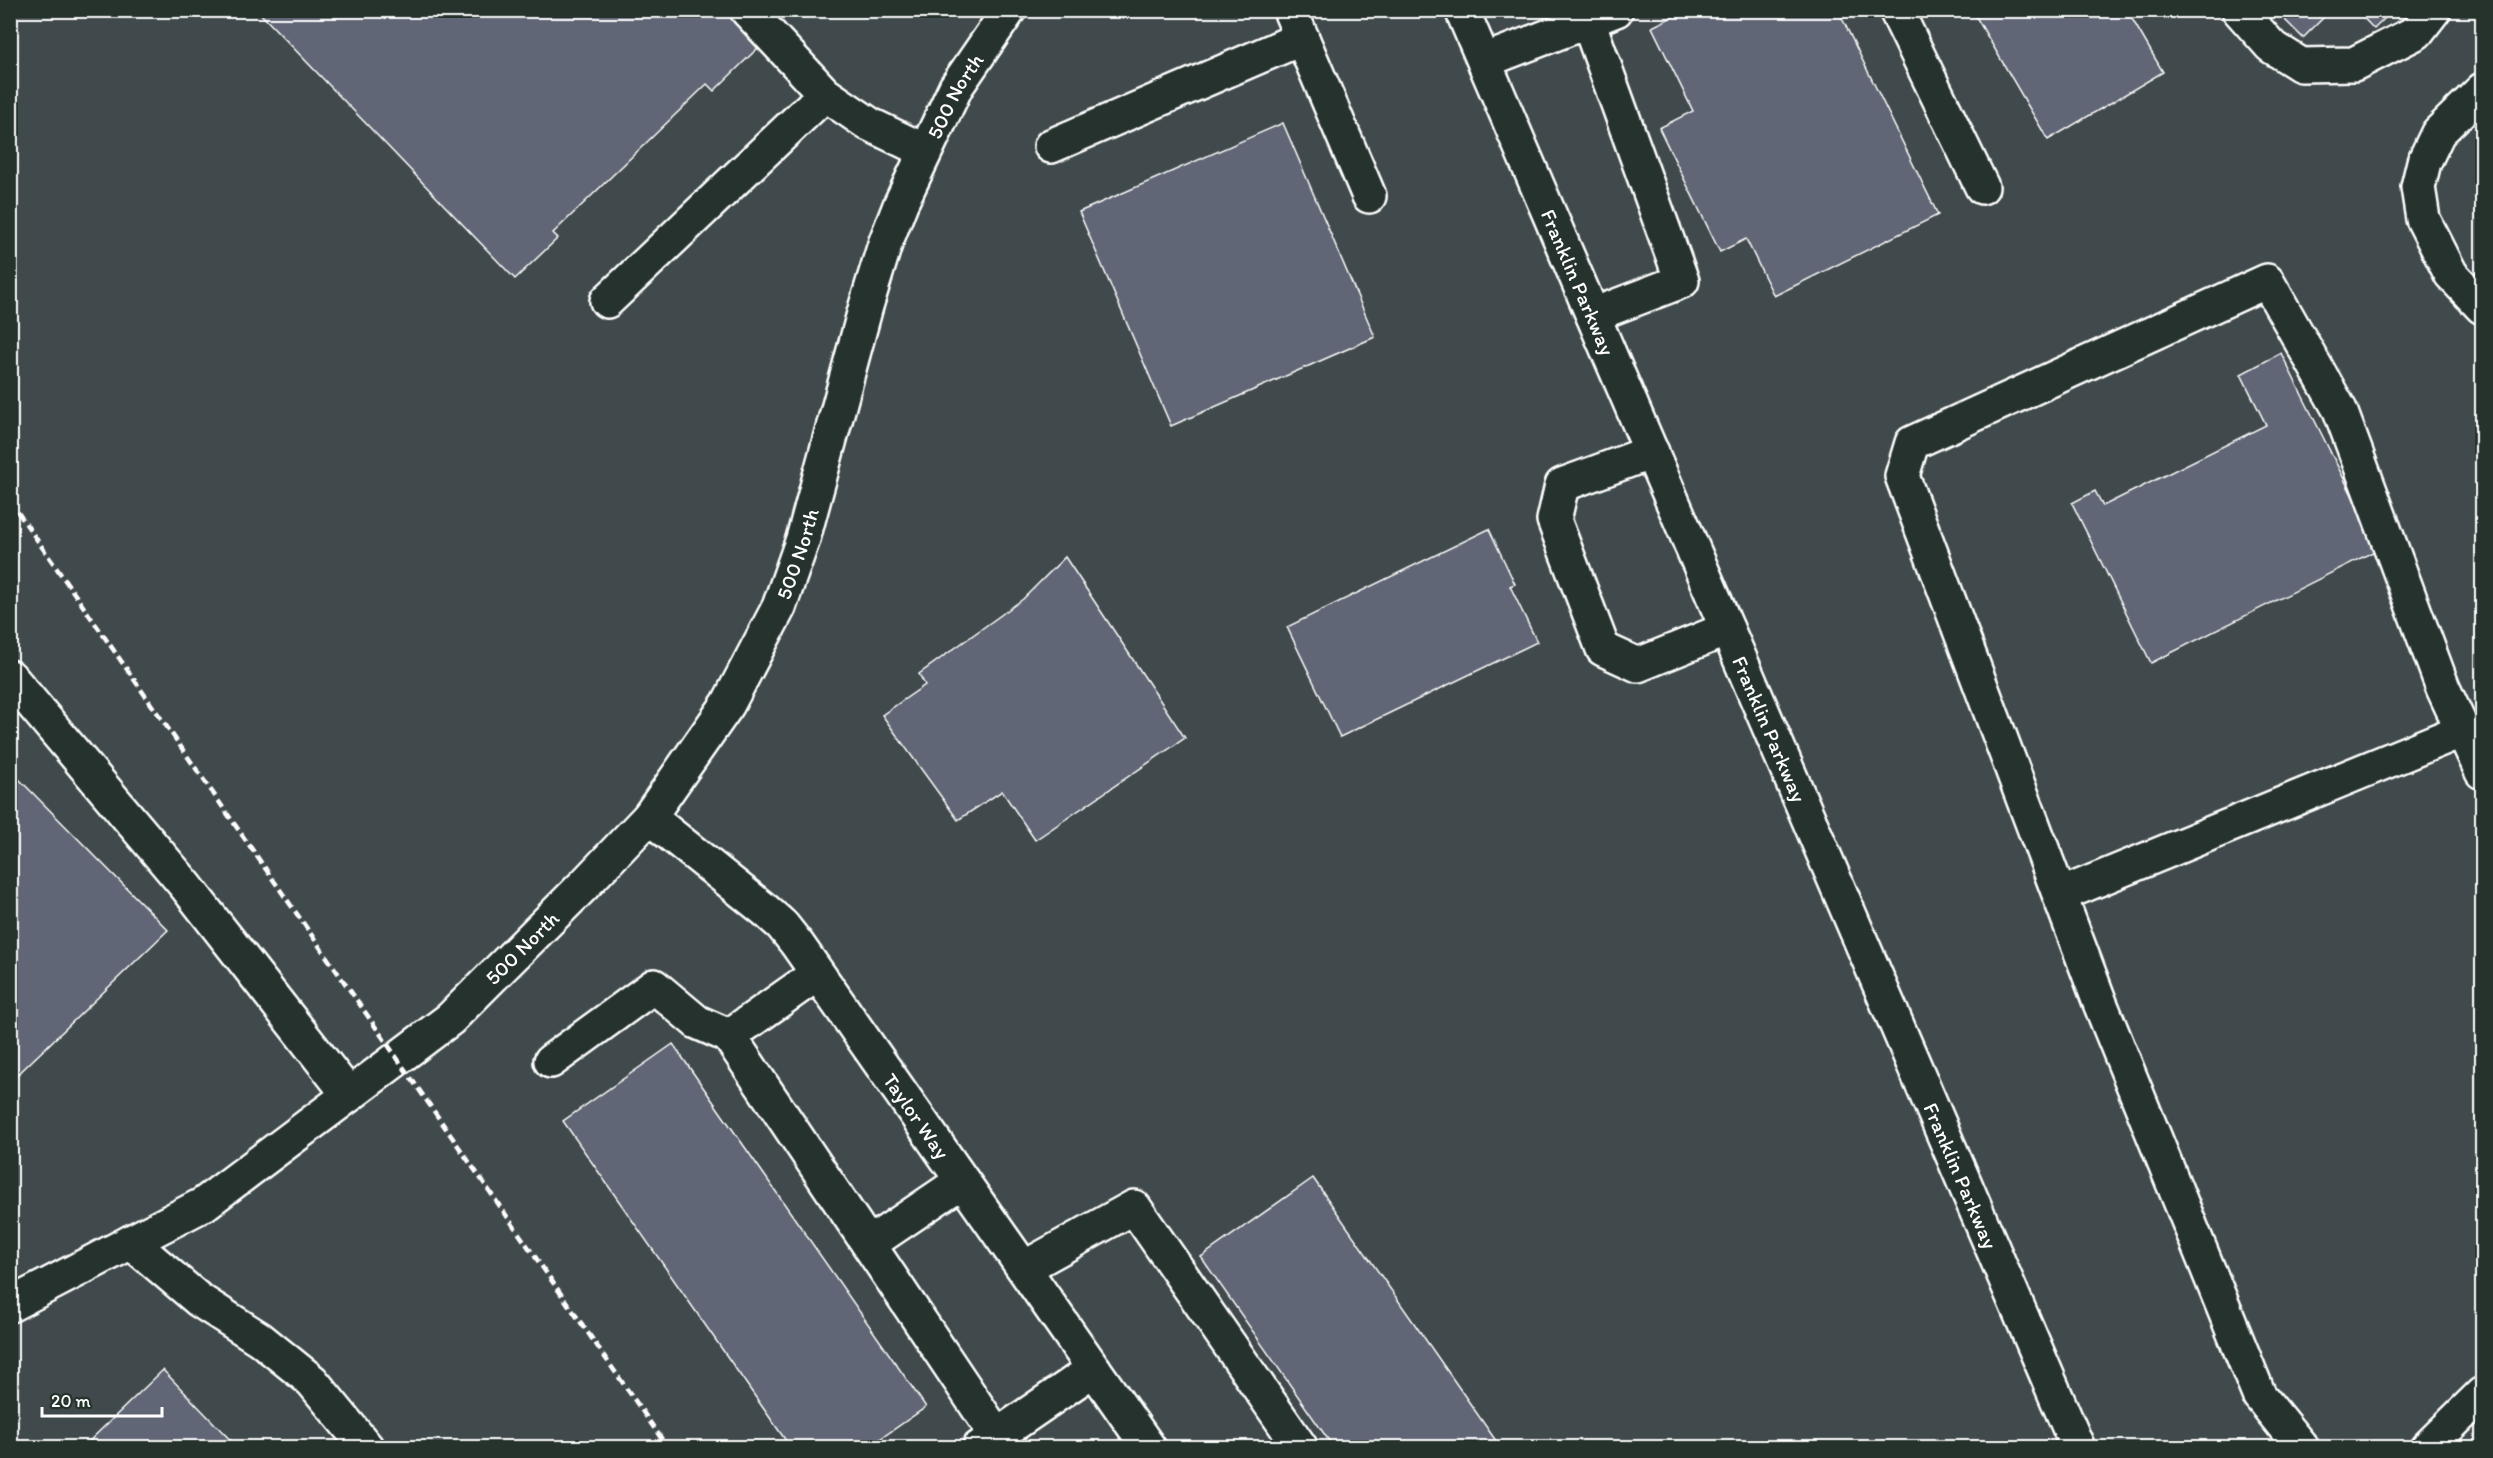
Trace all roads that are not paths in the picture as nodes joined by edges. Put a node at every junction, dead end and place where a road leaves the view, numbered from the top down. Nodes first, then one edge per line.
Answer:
1 (1009, 10) edge
2 (1462, 10) edge
3 (1896, 10) edge
4 (2239, 10) edge
5 (2434, 10) edge
6 (1596, 14) edge
7 (762, 16) edge
8 (1296, 24) edge
9 (1484, 61) junction
10 (2482, 90) edge
11 (825, 94) junction
12 (1051, 146) dead end
13 (924, 151) junction
14 (1982, 187) dead end
15 (1369, 196) dead end
16 (607, 301) dead end
17 (2482, 307) edge
18 (1593, 315) junction
19 (1652, 452) junction
20 (1727, 629) junction
21 (10, 677) edge
22 (2463, 730) junction
23 (2482, 772) edge
24 (649, 817) junction
25 (2060, 895) junction
26 (817, 974) junction
27 (729, 1036) junction
28 (551, 1061) dead end
29 (349, 1095) junction
30 (963, 1181) junction
31 (131, 1242) junction
32 (869, 1245) junction
33 (1024, 1269) junction
34 (10, 1305) edge
35 (1094, 1369) junction
36 (2482, 1394) edge
37 (988, 1442) edge
38 (368, 1448) edge
39 (1149, 1448) edge
40 (1301, 1448) edge
41 (2078, 1448) edge
42 (2302, 1448) edge
43 (2427, 1448) edge

1 - 13 street, 500 North
2 - 9 street, Franklin Parkway
3 - 14 street
4 - 5 street
6 - 9 street
6 - 18 street
7 - 11 street
8 - 12 street
8 - 15 street
9 - 18 street, Franklin Parkway
10 - 17 street
11 - 13 street
11 - 16 street
13 - 24 street, 500 North
18 - 19 street, Franklin Parkway
19 - 20 street, Franklin Parkway
19 - 20 street
20 - 41 street, Franklin Parkway
21 - 29 street
22 - 23 street
22 - 25 street
22 - 25 street
24 - 26 street, Taylor Way
24 - 29 street, 500 North
25 - 42 street
26 - 27 street
26 - 30 street, Taylor Way
27 - 28 street
27 - 32 street
29 - 31 street, 500 North
30 - 32 street
30 - 33 street, Taylor Way
31 - 34 street, 500 North
31 - 38 street
32 - 37 street
33 - 35 street, Taylor Way
33 - 40 street
35 - 37 street
35 - 39 street, Taylor Way
36 - 43 street

